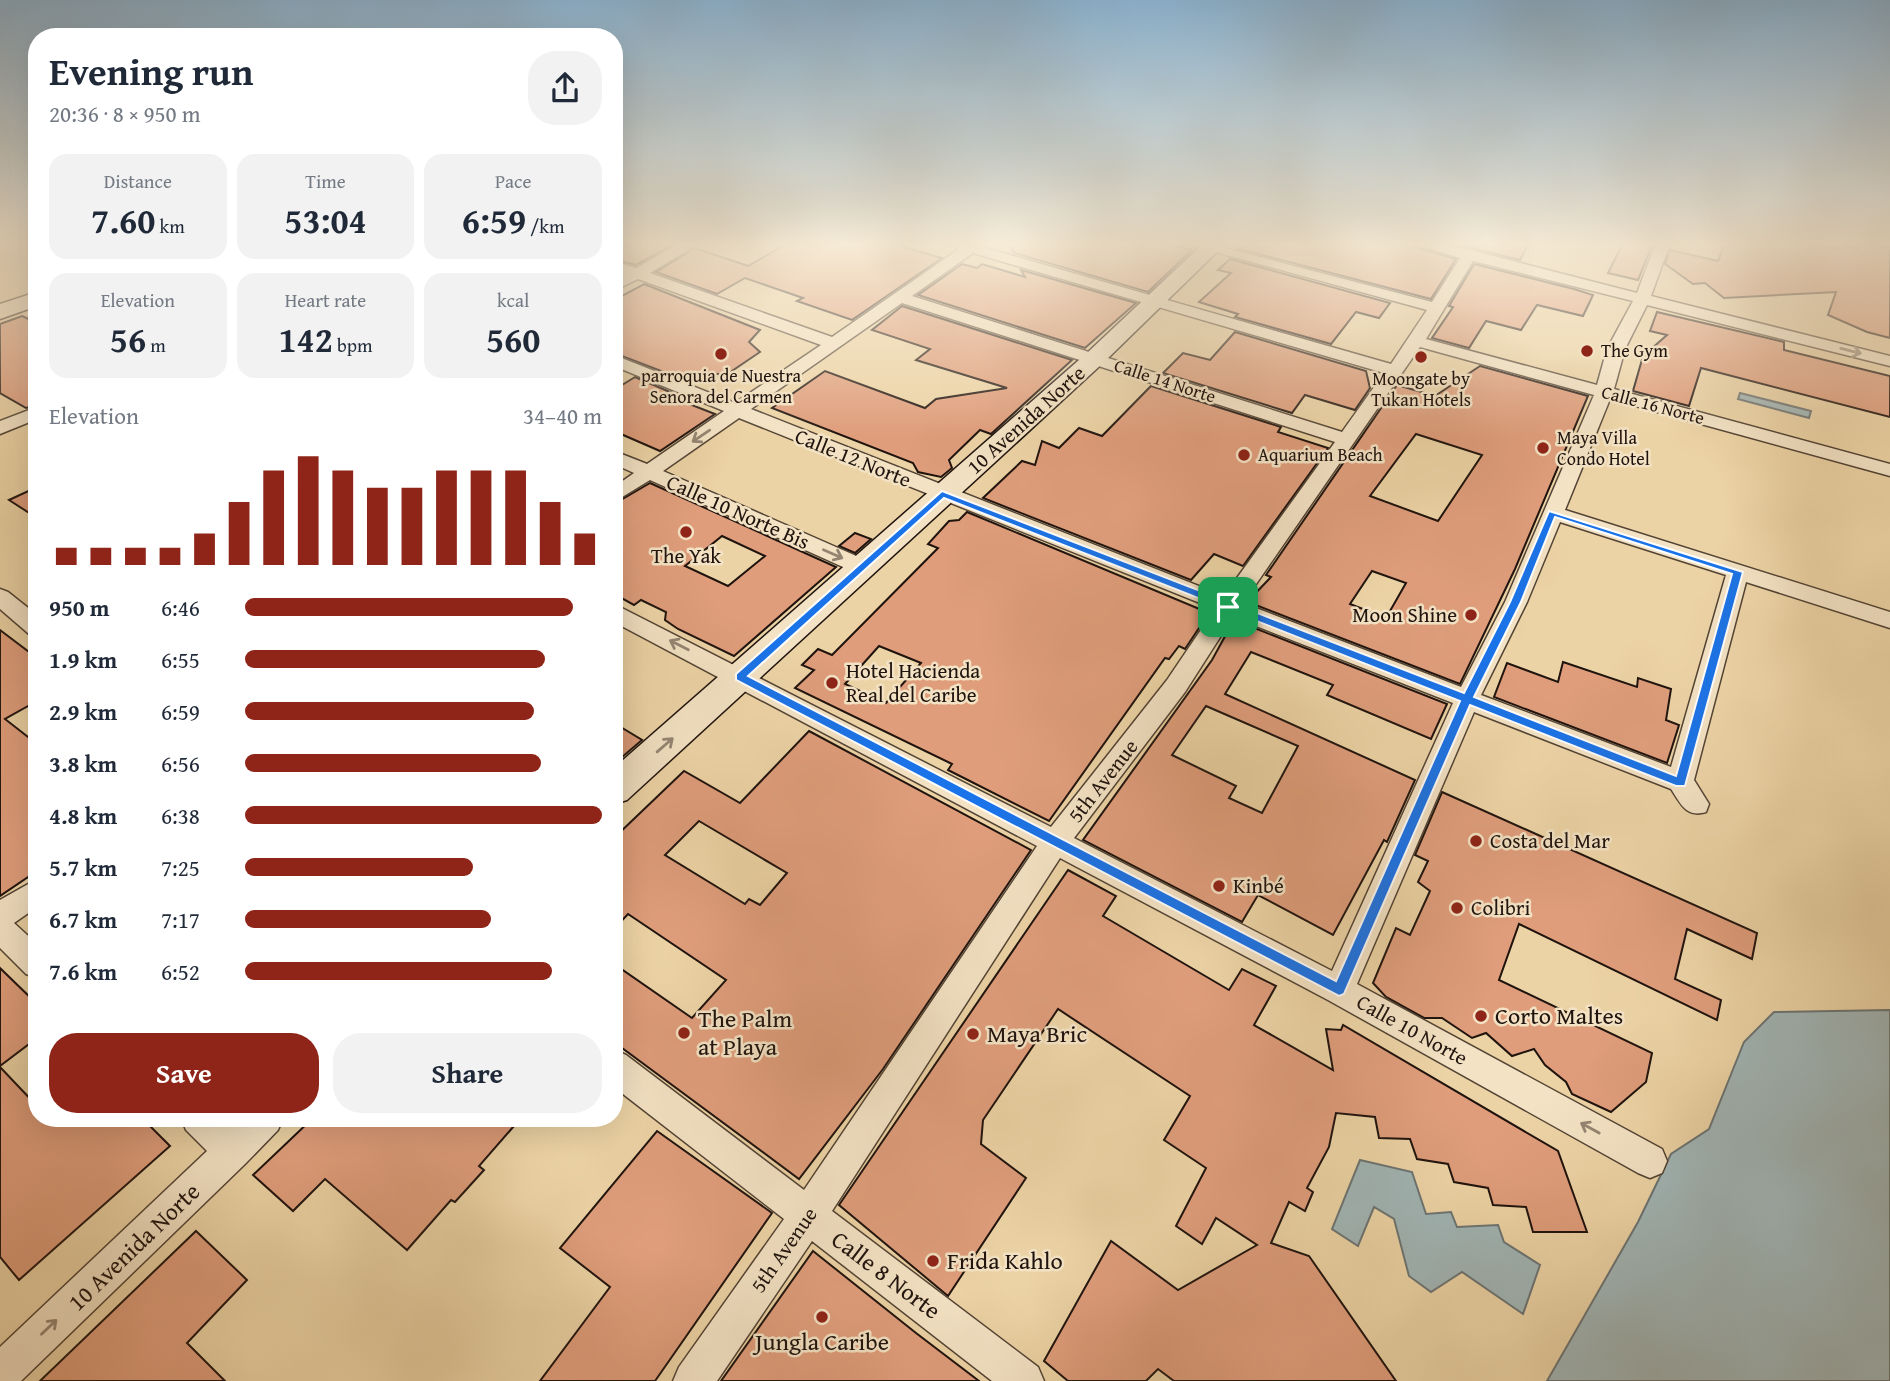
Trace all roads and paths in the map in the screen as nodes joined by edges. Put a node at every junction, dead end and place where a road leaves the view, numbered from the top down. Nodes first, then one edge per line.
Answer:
1 (733, 307) edge
2 (887, 307) edge
3 (932, 307) edge
4 (1149, 307) edge
5 (1174, 307) edge
6 (1638, 307) edge
7 (1698, 307) edge
8 (1713, 307) edge
9 (1438, 308) edge
10 (1416, 341) junction
11 (835, 344) junction
12 (1890, 345) edge
13 (1095, 358) junction
14 (1890, 360) edge
15 (623, 364) edge
16 (1395, 371) junction
17 (1604, 392) junction
18 (738, 411) junction
19 (28, 416) edge
20 (0, 428) edge
21 (1348, 440) junction
22 (623, 461) edge
23 (1890, 470) edge
24 (648, 472) junction
25 (623, 490) edge
26 (942, 494) junction
27 (1552, 513) junction
28 (862, 567) junction
29 (1738, 572) junction
30 (1228, 607) junction
31 (6, 609) edge
32 (623, 617) edge
33 (1890, 620) edge
34 (28, 622) edge
35 (740, 677) junction
36 (1467, 699) junction
37 (623, 782) edge
38 (1680, 782) junction
39 (1696, 804) dead end
40 (1056, 841) junction
41 (28, 897) edge
42 (0, 916) edge
43 (0, 929) edge
44 (28, 955) edge
45 (1339, 990) junction
46 (623, 1073) edge
47 (207, 1127) edge
48 (258, 1127) edge
49 (233, 1152) junction
50 (1650, 1161) dead end
51 (808, 1215) junction
52 (0, 1374) edge
53 (693, 1381) edge
54 (1024, 1381) edge

1 - 11 street
2 - 11 street
3 - 13 street, Calle 14 Norte
4 - 13 street, 10 Avenida Norte
5 - 16 street
6 - 17 street
7 -> 14 street
8 - 12 street
9 - 10 street, 5th Avenue
10 - 16 street, 5th Avenue
10 - 17 street, Calle 16 Norte
11 - 18 street
13 - 21 street, Calle 14 Norte
13 - 26 street, 10 Avenida Norte
15 - 18 street, Calle 12 Norte
16 - 21 street, 5th Avenue
17 - 23 street, Calle 16 Norte
17 - 27 street
18 -> 24 street
18 - 26 street, Calle 12 Norte
19 - 20 street
21 - 30 street, 5th Avenue
22 - 24 street, Calle 10 Norte Bis
24 - 25 street
24 -> 28 street, Calle 10 Norte Bis
26 - 28 street, 10 Avenida Norte
26 - 30 street, Calle 12 Norte
27 - 29 street
27 - 36 street
28 - 35 street, 10 Avenida Norte
29 - 33 street
29 - 38 street
30 - 36 street, Calle 12 Norte
30 - 40 street, 5th Avenue
31 - 34 street
35 -> 32 street, Calle 10 Norte
37 -> 35 street, 10 Avenida Norte
35 - 40 street, Calle 10 Norte
36 - 38 street, Calle 12 Norte
36 - 45 street
38 - 39 street
40 - 45 street, Calle 10 Norte
40 - 51 street, 5th Avenue
41 - 42 street
43 - 44 street
50 -> 45 street, Calle 10 Norte
46 - 51 street, Calle 8 Norte
47 - 49 street
48 - 49 street, 10 Avenida Norte
52 -> 49 street, 10 Avenida Norte
51 - 53 street, 5th Avenue
51 - 54 street, Calle 8 Norte

